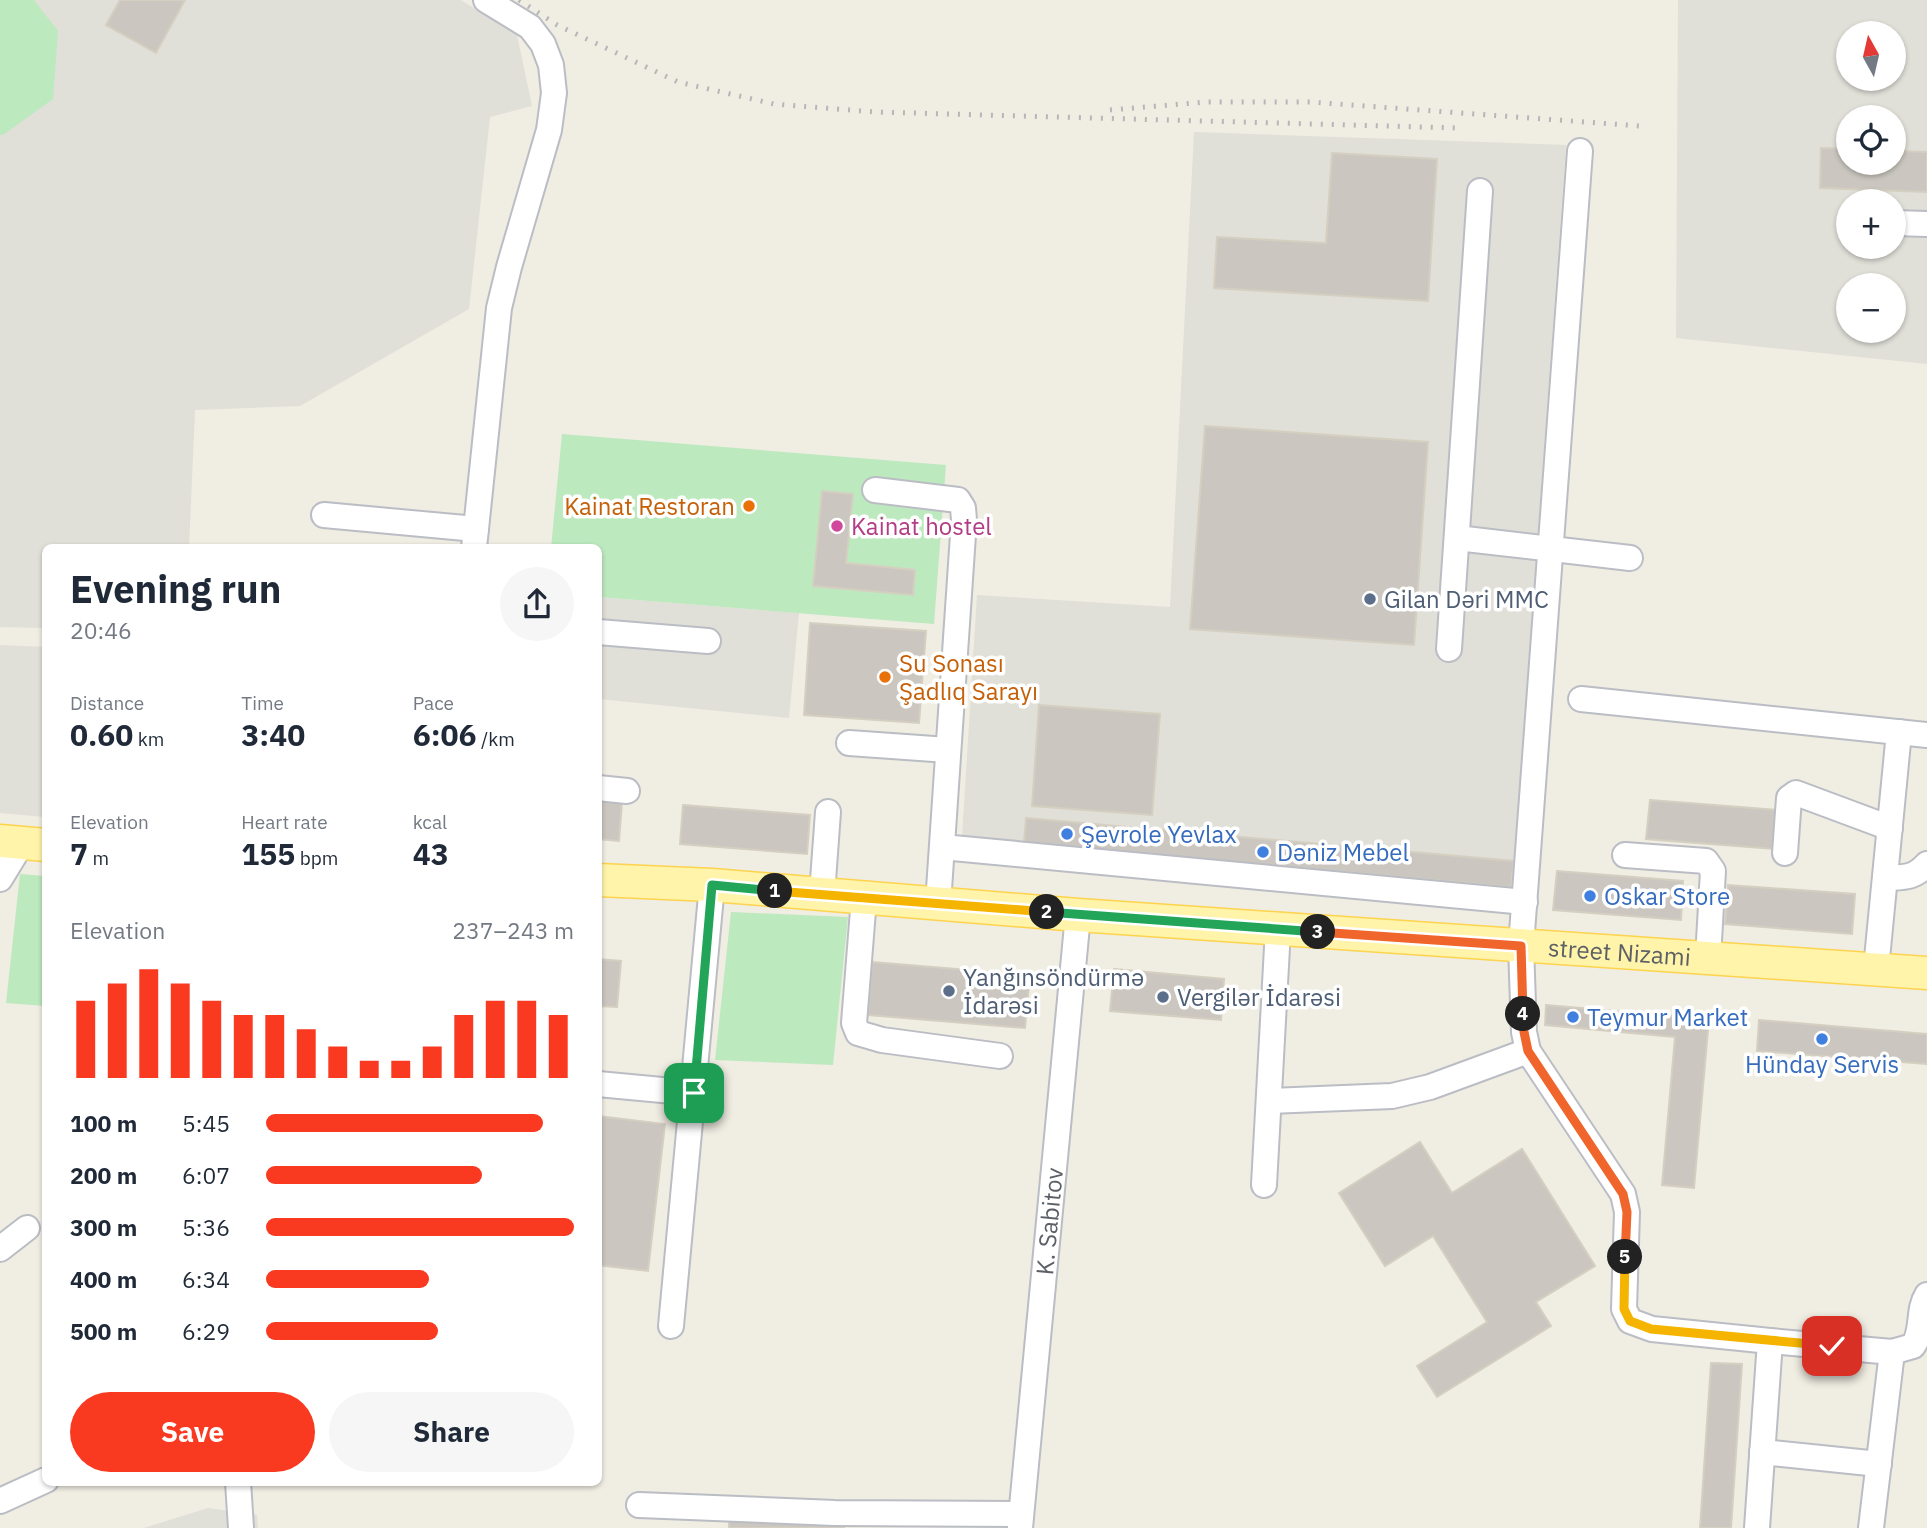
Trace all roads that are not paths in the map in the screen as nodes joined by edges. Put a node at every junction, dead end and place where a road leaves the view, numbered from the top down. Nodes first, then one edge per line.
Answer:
1 (485, 0) edge
2 (1580, 151) dead end
3 (1480, 191) dead end
4 (1906, 223) edge
5 (1927, 223) edge
6 (875, 489) dead end
7 (324, 515) dead end
8 (475, 538) edge
9 (1457, 538) junction
10 (1550, 547) junction
11 (1630, 558) dead end
12 (602, 632) edge
13 (708, 641) dead end
14 (1449, 649) dead end
15 (1581, 699) dead end
16 (1899, 732) junction
17 (1927, 735) edge
18 (849, 743) dead end
19 (948, 750) junction
20 (602, 788) edge
21 (627, 791) dead end
22 (828, 812) dead end
23 (1890, 828) junction
24 (23, 843) edge
25 (942, 847) junction
26 (1785, 853) dead end
27 (1625, 855) dead end
28 (1927, 864) edge
29 (1885, 878) junction
30 (0, 879) edge
31 (602, 880) edge
32 (712, 885) junction
33 (821, 894) junction
34 (864, 898) junction
35 (1525, 902) junction
36 (938, 904) junction
37 (1077, 915) junction
38 (1278, 929) junction
39 (1521, 946) junction
40 (1708, 958) junction
41 (1876, 969) junction
42 (1927, 973) edge
43 (1528, 1051) junction
44 (1000, 1056) dead end
45 (602, 1084) edge
46 (694, 1093) junction
47 (1269, 1101) junction
48 (1264, 1185) dead end
49 (27, 1228) dead end
50 (0, 1249) edge
51 (1927, 1295) edge
52 (671, 1326) dead end
53 (1770, 1341) junction
54 (1892, 1352) junction
55 (1762, 1452) junction
56 (1879, 1464) junction
57 (42, 1482) edge
58 (238, 1486) edge
59 (0, 1502) edge
60 (639, 1505) dead end
61 (975, 1521) edge
62 (1020, 1521) edge
63 (241, 1528) edge
64 (1757, 1528) edge
65 (1871, 1528) edge

1 - 8 street
2 - 10 street
3 - 9 street
4 - 5 street
6 - 19 street
7 - 8 street
9 - 10 street
9 - 14 street
10 - 11 street
10 - 35 street
12 - 13 street
15 - 16 street
16 - 17 street
16 - 23 street
18 - 19 street
19 - 25 street
20 - 21 street
22 - 33 street
23 - 26 street
23 - 29 street
24 - 30 street
25 - 35 street
25 - 36 street
27 - 40 street
28 - 29 street
29 - 41 street
31 - 32 main road, street Nizami
32 - 33 main road, street Nizami
32 - 46 street
33 - 34 main road, street Nizami
34 - 36 main road, street Nizami
34 - 44 street
35 - 39 street
36 - 37 main road, street Nizami
37 - 38 main road, street Nizami
37 - 62 street, K. Sabitov
38 - 39 main road, street Nizami
38 - 47 street
39 - 40 main road, street Nizami
39 - 43 street
40 - 41 main road, street Nizami
41 - 42 main road, street Nizami
43 - 47 street
43 - 53 street
45 - 46 street
46 - 52 street
47 - 48 street
49 - 50 street
51 - 54 street
53 - 54 street
53 - 55 street
54 - 56 street
55 - 56 street
55 - 64 street
56 - 65 street
57 - 59 street
58 - 63 street
60 - 61 street
61 - 62 street

